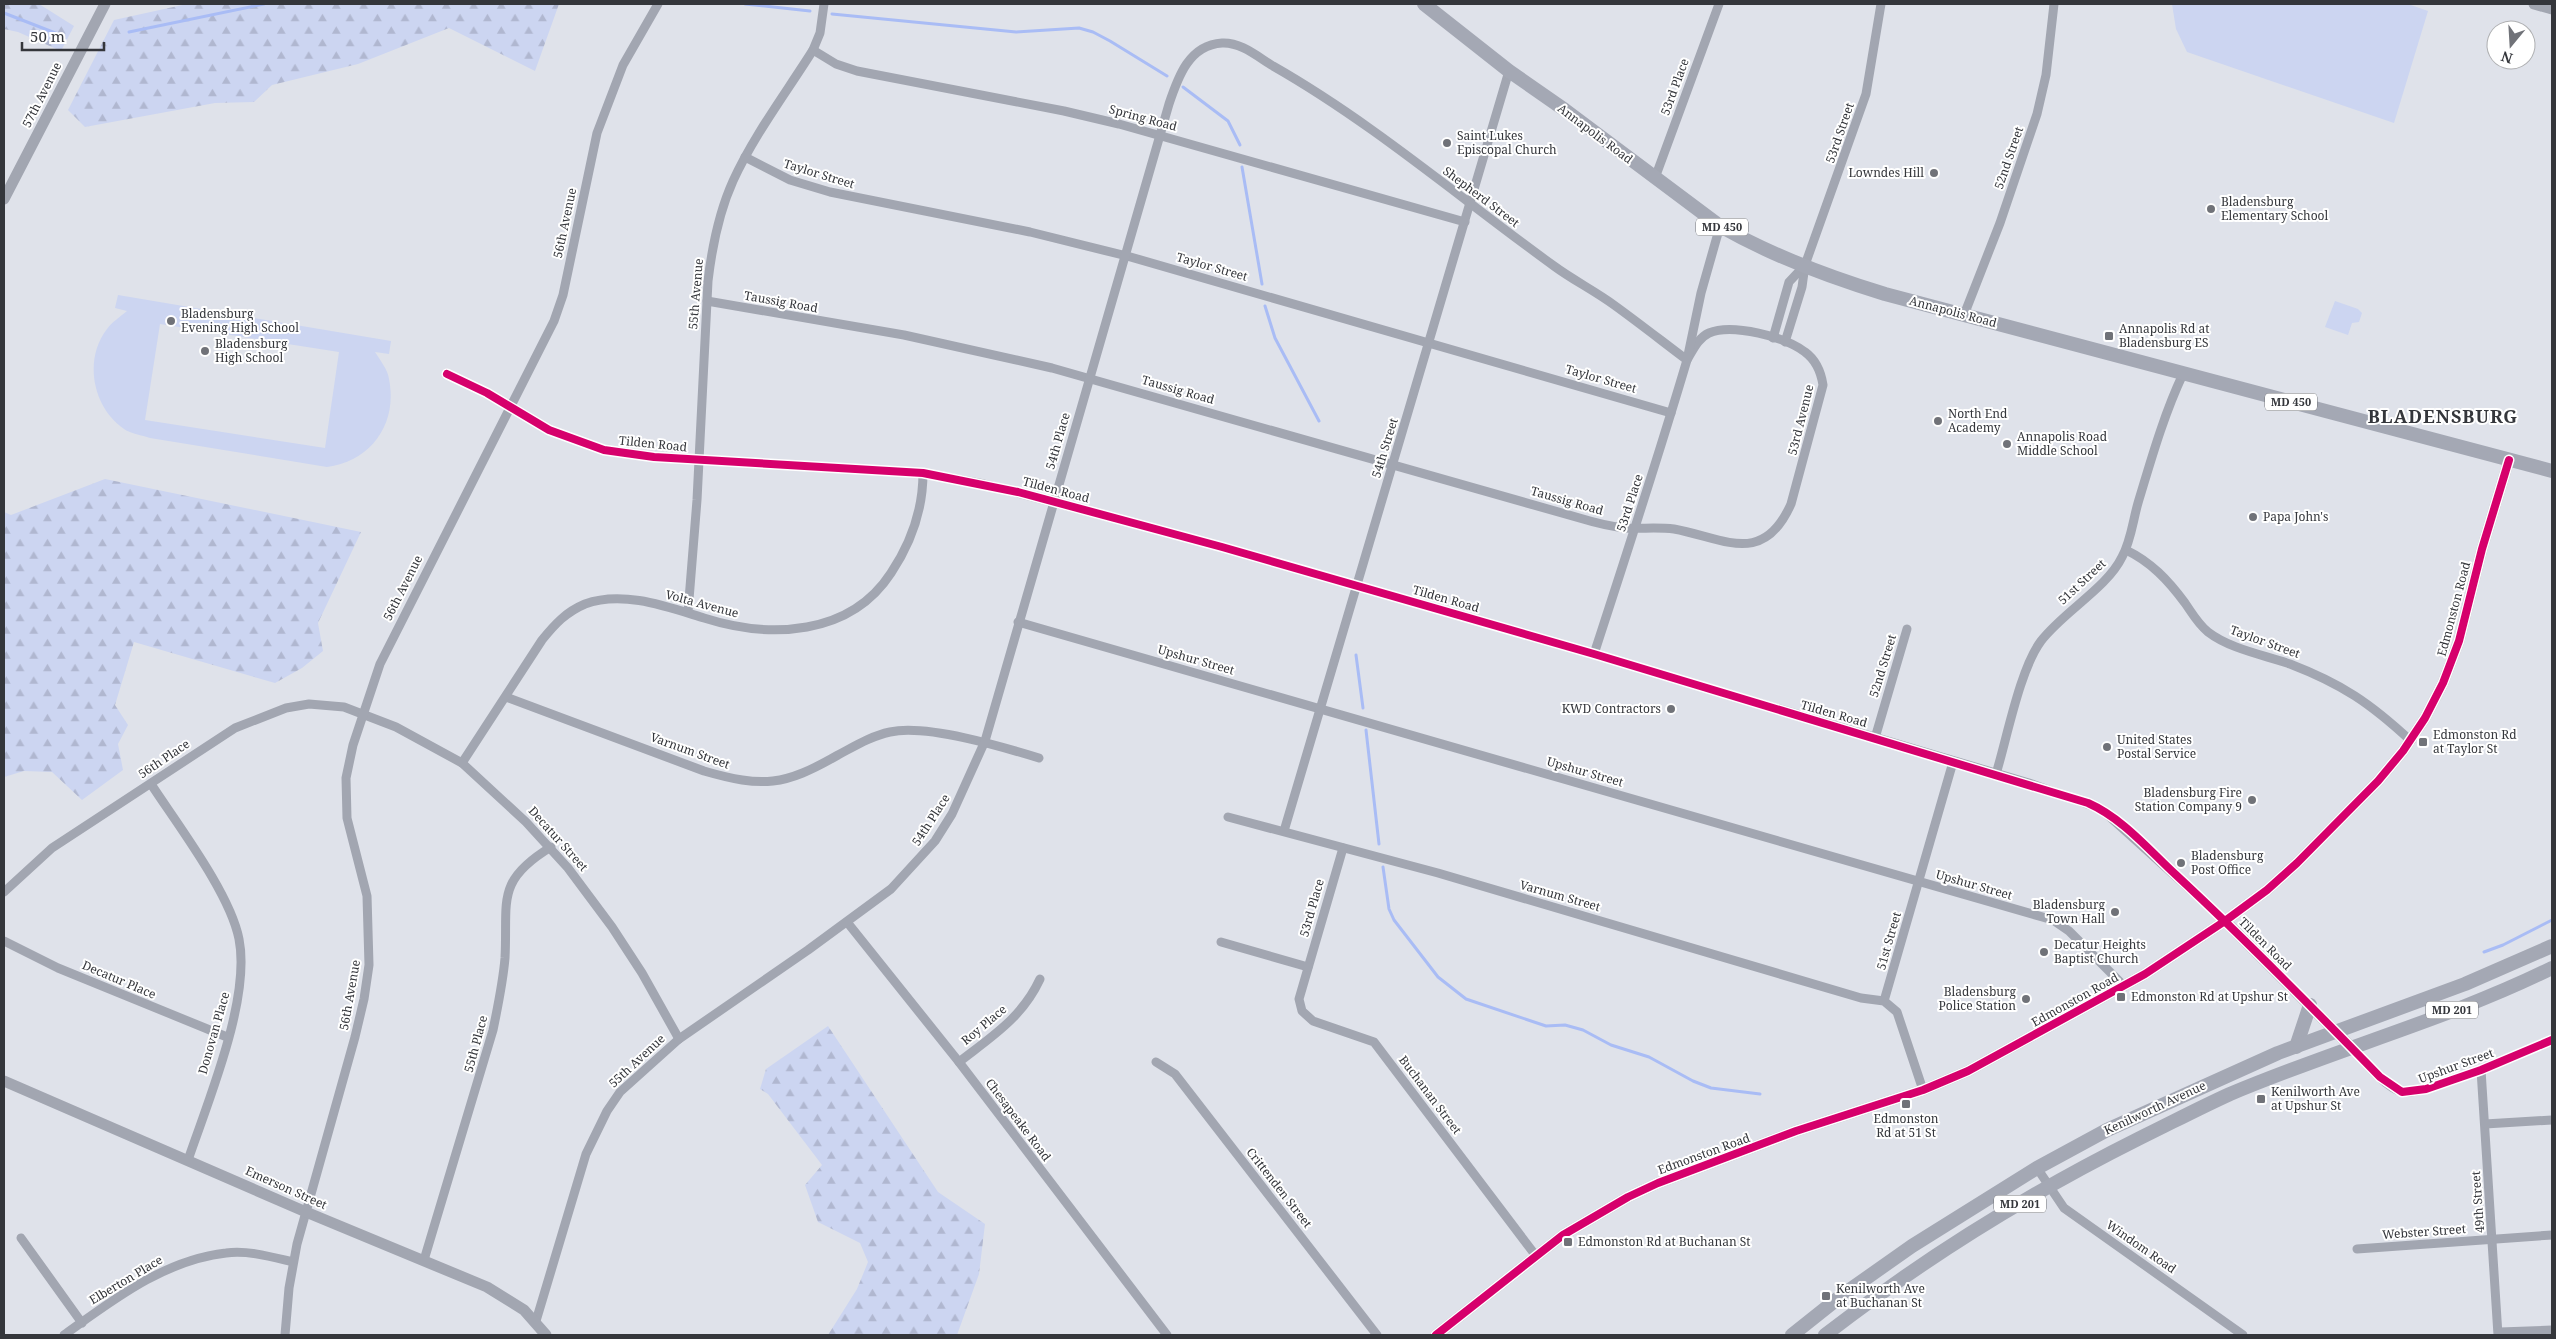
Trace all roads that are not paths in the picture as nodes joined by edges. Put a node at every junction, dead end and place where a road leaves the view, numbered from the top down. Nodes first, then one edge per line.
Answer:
1 (105, 4) edge
2 (658, 4) edge
3 (824, 4) edge
4 (1424, 4) edge
5 (1719, 4) edge
6 (1881, 4) edge
7 (2054, 4) edge
8 (2534, 4) edge
9 (2552, 9) edge
10 (813, 50) junction
11 (1258, 57) joint
12 (1509, 71) junction
13 (1161, 135) junction
14 (745, 157) junction
15 (1655, 178) junction
16 (4, 199) edge
17 (1470, 204) junction
18 (1465, 222) junction
19 (1720, 226) junction
20 (1127, 256) junction
21 (1805, 265) junction
22 (707, 301) junction
23 (1964, 315) junction
24 (1772, 338) junction
25 (1429, 342) junction
26 (1785, 342) junction
27 (1687, 360) junction
28 (447, 374) dead end
29 (2183, 374) junction
30 (1090, 377) junction
31 (511, 407) junction
32 (1671, 413) junction
33 (699, 460) junction
34 (2509, 460) junction
35 (1393, 465) junction
36 (2552, 471) edge
37 (923, 473) junction
38 (1053, 500) junction
39 (1636, 528) junction
40 (2126, 550) junction
41 (1357, 586) junction
42 (688, 612) junction
43 (1018, 622) junction
44 (1907, 629) dead end
45 (1594, 654) junction
46 (506, 697) junction
47 (1320, 709) junction
48 (362, 714) junction
49 (1875, 738) junction
50 (2411, 740) junction
51 (985, 742) junction
52 (1040, 758) dead end
53 (1953, 762) junction
54 (462, 763) junction
55 (1996, 774) junction
56 (151, 784) junction
57 (1228, 817) dead end
58 (1284, 831) junction
59 (551, 846) junction
60 (1343, 848) junction
61 (1919, 882) junction
62 (4, 892) edge
63 (2226, 921) junction
64 (847, 922) junction
65 (4, 941) edge
66 (1220, 942) dead end
67 (2552, 946) edge
68 (2552, 968) edge
69 (1306, 971) junction
70 (1040, 979) dead end
71 (2123, 985) junction
72 (1884, 1001) junction
73 (2310, 1005) junction
74 (2336, 1032) junction
75 (227, 1037) junction
76 (679, 1039) junction
77 (2552, 1040) edge
78 (2296, 1046) junction
79 (2351, 1047) junction
80 (959, 1062) junction
81 (1156, 1062) dead end
82 (2482, 1070) junction
83 (4, 1081) edge
84 (1923, 1090) junction
85 (2552, 1120) edge
86 (2485, 1124) junction
87 (188, 1160) junction
88 (2037, 1168) junction
89 (2048, 1187) junction
90 (306, 1212) junction
91 (2552, 1235) edge
92 (21, 1238) dead end
93 (2493, 1239) junction
94 (2357, 1249) dead end
95 (1536, 1256) junction
96 (424, 1260) junction
97 (294, 1262) junction
98 (82, 1322) junction
99 (536, 1322) junction
100 (2552, 1330) edge
101 (2499, 1333) edge
102 (64, 1335) edge
103 (285, 1335) edge
104 (546, 1335) edge
105 (1167, 1335) edge
106 (1377, 1335) edge
107 (1436, 1335) edge
108 (1792, 1335) edge
109 (1824, 1335) edge
110 (2243, 1335) edge

1 - 16 street, 57th Avenue
2 - 31 street, 56th Avenue
3 - 10 street, 55th Avenue
4 - 12 main road, Annapolis Road / MD 450
5 - 15 street, 53rd Place
6 - 21 street, 53rd Street
7 - 23 street, 52nd Street
8 - 9 street
10 - 13 street, Spring Road
10 - 14 street, 55th Avenue
11 - 13 street, 54th Place
11 - 17 street, Shepherd Street
12 - 15 main road, Annapolis Road / MD 450
12 - 17 street, 54th Street
13 - 18 street, Spring Road
13 - 20 street, 54th Place
14 - 20 street, Taylor Street
14 - 22 street, 55th Avenue
15 - 19 main road, Annapolis Road / MD 450
17 - 18 street, 54th Street
17 - 27 street, Shepherd Street
18 - 25 street, 54th Street
19 - 21 main road, Annapolis Road / MD 450
19 - 27 street, 53rd Place
20 - 25 street, Taylor Street
20 - 30 street, 54th Place
21 - 23 main road, Annapolis Road / MD 450
21 - 24 street
21 - 26 street
22 - 30 street, Taussig Road
22 - 33 street, 55th Avenue
23 - 29 main road, Annapolis Road / MD 450
24 - 26 street, 53rd Place
24 - 27 street, 53rd Place
25 - 32 street, Taylor Street
25 - 35 street, 54th Street
26 - 39 street, 53rd Avenue
27 - 32 street, 53rd Place
28 - 31 street, Tilden Road
29 - 34 main road, Annapolis Road / MD 450
29 - 40 street, 51st Street
30 - 35 street, Taussig Road
30 - 38 street, 54th Place
31 - 33 street, Tilden Road
31 - 48 street, 56th Avenue
32 - 39 street, 53rd Place
33 - 37 street, Tilden Road
33 - 42 street, 55th Avenue
34 - 36 main road, Annapolis Road / MD 450
34 - 50 street, Edmonston Road
35 - 39 street, Taussig Road
35 - 41 street, 54th Street
37 - 38 street, Tilden Road
37 - 42 street, Volta Avenue
38 - 41 street, Tilden Road
38 - 43 street, 54th Place
39 - 45 street, 53rd Place
40 - 50 street, Taylor Street
40 - 55 street, 51st Street
41 - 45 street, Tilden Road
41 - 47 street, 54th Street
42 - 46 street, Volta Avenue
43 - 47 street, Upshur Street
43 - 51 street, 54th Place
44 - 49 street, 52nd Street
45 - 49 street, Tilden Road
46 - 51 street, Varnum Street
46 - 54 street, Volta Avenue
47 - 58 street, 54th Street
47 - 61 street, Upshur Street
48 - 54 street, Decatur Street
48 - 56 street, 56th Place
48 - 90 street, 56th Avenue
49 - 53 street, Tilden Road
50 - 63 street, Edmonston Road
51 - 52 street, Varnum Street
51 - 64 street, 54th Place
53 - 55 street, Tilden Road
53 - 61 street, 51st Street
54 - 59 street, Decatur Street
55 - 63 street, Tilden Road
56 - 62 street, 56th Place
56 - 75 street, Donovan Place
57 - 58 street, Varnum Street
58 - 60 street, Varnum Street
59 - 76 street, Decatur Street
59 - 96 street, 55th Place
60 - 69 street, 53rd Place
60 - 72 street, Varnum Street
61 - 71 street, Upshur Street
61 - 72 street, 51st Street
63 - 71 street, Edmonston Road
63 - 73 street, Tilden Road
64 - 76 street, 55th Avenue
64 - 80 street, Chesapeake Road
65 - 75 street, Decatur Place
66 - 69 street
67 - 74 main road, Kenilworth Avenue / MD 201
68 - 79 main road, Kenilworth Avenue / MD 201
69 - 95 street, Buchanan Street
70 - 80 street, Roy Place
71 - 84 street, Edmonston Road
72 - 84 street
73 - 74 street, Tilden Road
73 - 78 main road
74 - 78 main road, Kenilworth Avenue / MD 201
74 - 79 street, Tilden Road
75 - 87 street, Donovan Place
76 - 99 street, 55th Avenue
77 - 82 street, Upshur Street
78 - 88 main road, Kenilworth Avenue / MD 201
79 - 82 street, Upshur Street
79 - 89 main road, Kenilworth Avenue / MD 201
80 - 105 street, Chesapeake Road
81 - 106 street, Crittenden Street
82 - 86 street, 49th Street
83 - 87 street, Emerson Street
84 - 95 street, Edmonston Road
85 - 86 street
86 - 93 street, 49th Street
87 - 90 street, Emerson Street
88 - 89 street, Windom Road
88 - 108 main road, Kenilworth Avenue / MD 201
89 - 109 main road, Kenilworth Avenue / MD 201
89 - 110 street, Windom Road
90 - 96 street, Emerson Street
90 - 97 street, 56th Avenue
91 - 93 street, Webster Street
92 - 98 street
93 - 94 street, Webster Street
93 - 101 street, 49th Street
95 - 107 street, Edmonston Road
96 - 99 street, Emerson Street
97 - 98 street, Elberton Place
97 - 103 street, 56th Avenue
98 - 102 street, Elberton Place
99 - 104 street, Emerson Street
100 - 101 street

